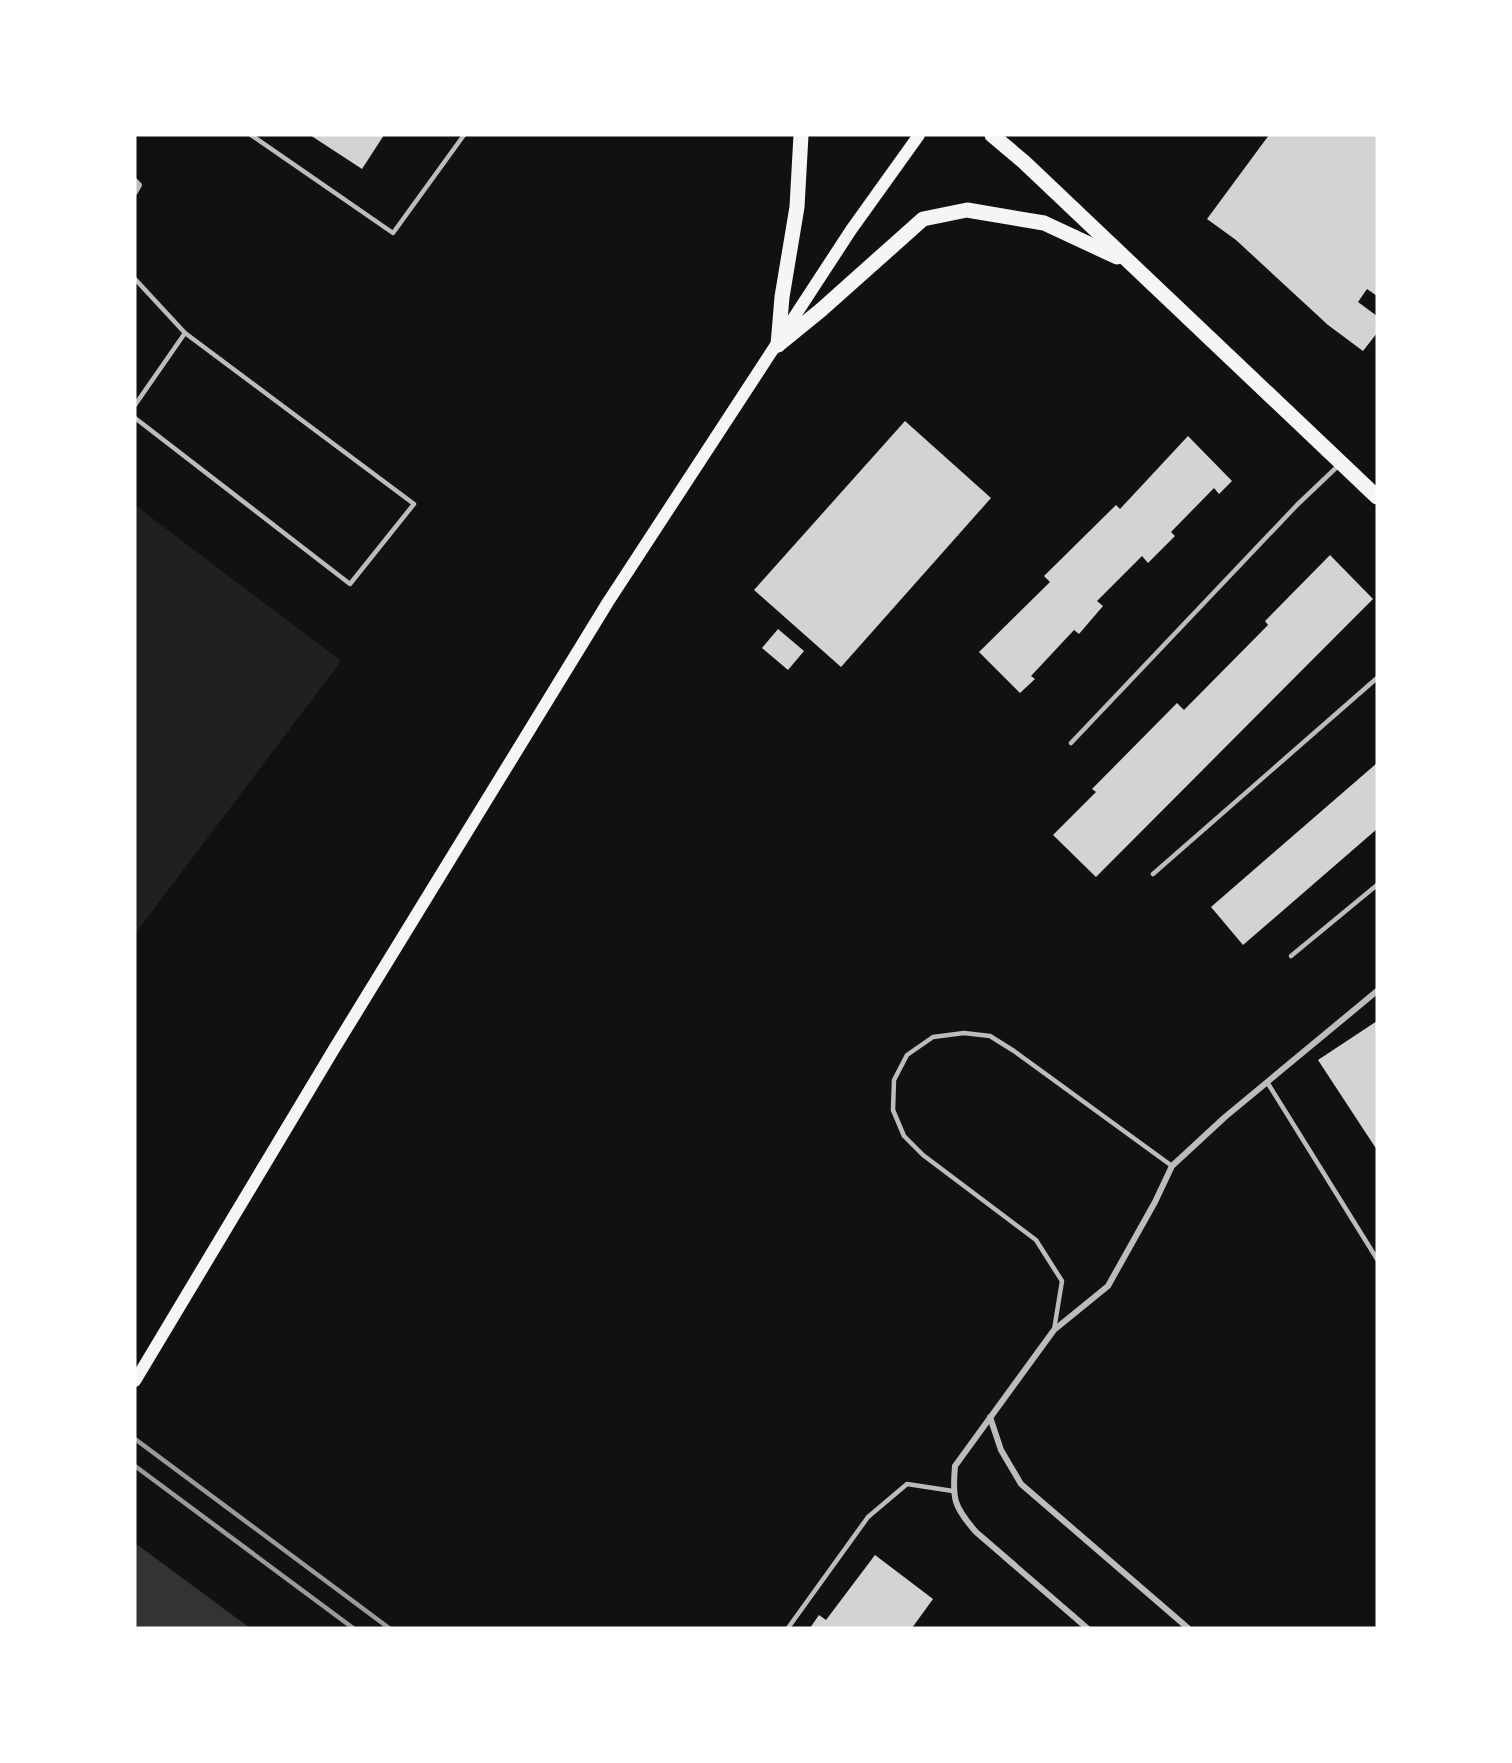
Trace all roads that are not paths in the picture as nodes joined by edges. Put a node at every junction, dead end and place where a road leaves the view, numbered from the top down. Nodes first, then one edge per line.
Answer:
1 (251, 135) edge
2 (464, 135) edge
3 (801, 135) edge
4 (919, 135) edge
5 (992, 135) edge
6 (135, 181) edge
7 (135, 192) edge
8 (1130, 263) junction
9 (135, 279) edge
10 (185, 333) junction
11 (778, 345) junction
12 (135, 405) edge
13 (135, 418) edge
14 (1341, 463) junction
15 (1376, 493) edge
16 (1377, 678) edge
17 (1071, 743) dead end
18 (1153, 874) dead end
19 (1377, 885) edge
20 (1291, 956) dead end
21 (1377, 991) edge
22 (1267, 1082) junction
23 (1172, 1166) junction
24 (1377, 1259) edge
25 (1054, 1330) junction
26 (135, 1381) edge
27 (990, 1417) junction
28 (952, 1491) junction
29 (788, 1628) edge
30 (1087, 1628) edge
31 (1188, 1628) edge

1 - 2 lane
3 - 11 main road
4 - 11 main road
5 - 8 main road
6 - 7 street
8 - 11 main road
8 - 14 main road
9 - 10 lane
10 - 12 lane
10 - 13 lane
11 - 26 main road
14 - 15 main road
14 - 17 lane
16 - 18 lane
19 - 20 lane
21 - 22 street
22 - 23 street
22 - 24 lane
23 - 25 street
23 - 25 lane
25 - 27 street
27 - 28 street
27 - 31 street
28 - 29 lane
28 - 30 street

